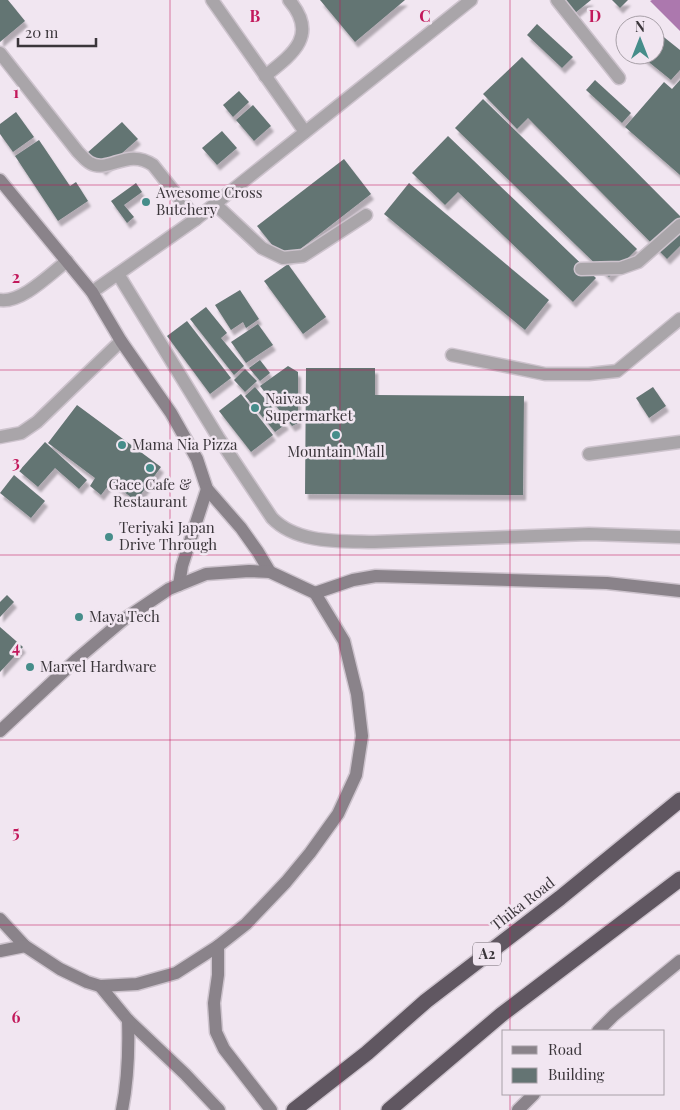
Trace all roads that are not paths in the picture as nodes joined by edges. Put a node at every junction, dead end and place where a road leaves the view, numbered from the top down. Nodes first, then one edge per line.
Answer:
1 (212, 0) edge
2 (289, 0) edge
3 (471, 0) edge
4 (557, 0) edge
5 (0, 53) edge
6 (265, 76) junction
7 (619, 78) dead end
8 (305, 132) junction
9 (0, 180) edge
10 (215, 204) junction
11 (366, 215) dead end
12 (196, 220) junction
13 (680, 225) edge
14 (67, 261) junction
15 (581, 269) dead end
16 (118, 274) junction
17 (92, 292) junction
18 (0, 300) edge
19 (680, 319) edge
20 (121, 341) junction
21 (452, 355) dead end
22 (0, 437) edge
23 (680, 442) edge
24 (589, 454) dead end
25 (207, 489) junction
26 (680, 537) edge
27 (270, 572) junction
28 (179, 585) junction
29 (680, 591) edge
30 (315, 593) junction
31 (0, 731) edge
32 (680, 800) edge
33 (680, 878) edge
34 (0, 919) edge
35 (25, 946) junction
36 (218, 946) junction
37 (0, 951) edge
38 (680, 961) edge
39 (100, 986) junction
40 (128, 1020) junction
41 (599, 1030) edge
42 (533, 1095) edge
43 (217, 1108) edge
44 (122, 1110) edge
45 (271, 1110) edge
46 (294, 1110) edge
47 (388, 1110) edge
48 (518, 1110) edge

1 - 6 street
2 - 6 street
3 - 8 street
4 - 7 street
5 - 12 street
6 - 8 street
8 - 10 street
9 - 14 main road
10 - 11 street
10 - 12 street
12 - 16 street
13 - 15 street
14 - 17 main road
14 - 18 street
16 - 17 street
16 - 26 street
17 - 20 main road
19 - 21 street
20 - 22 street
20 - 25 main road
23 - 24 street
25 - 27 main road
25 - 28 main road
27 - 28 main road
27 - 30 main road
28 - 31 main road
29 - 30 main road
30 - 36 main road
32 - 46 highway, Thika Road / A2
33 - 47 highway
34 - 35 main road
35 - 37 main road
35 - 39 main road
36 - 39 main road
36 - 45 main road
38 - 41 main road
39 - 40 main road
40 - 43 main road
40 - 44 main road
42 - 48 main road

